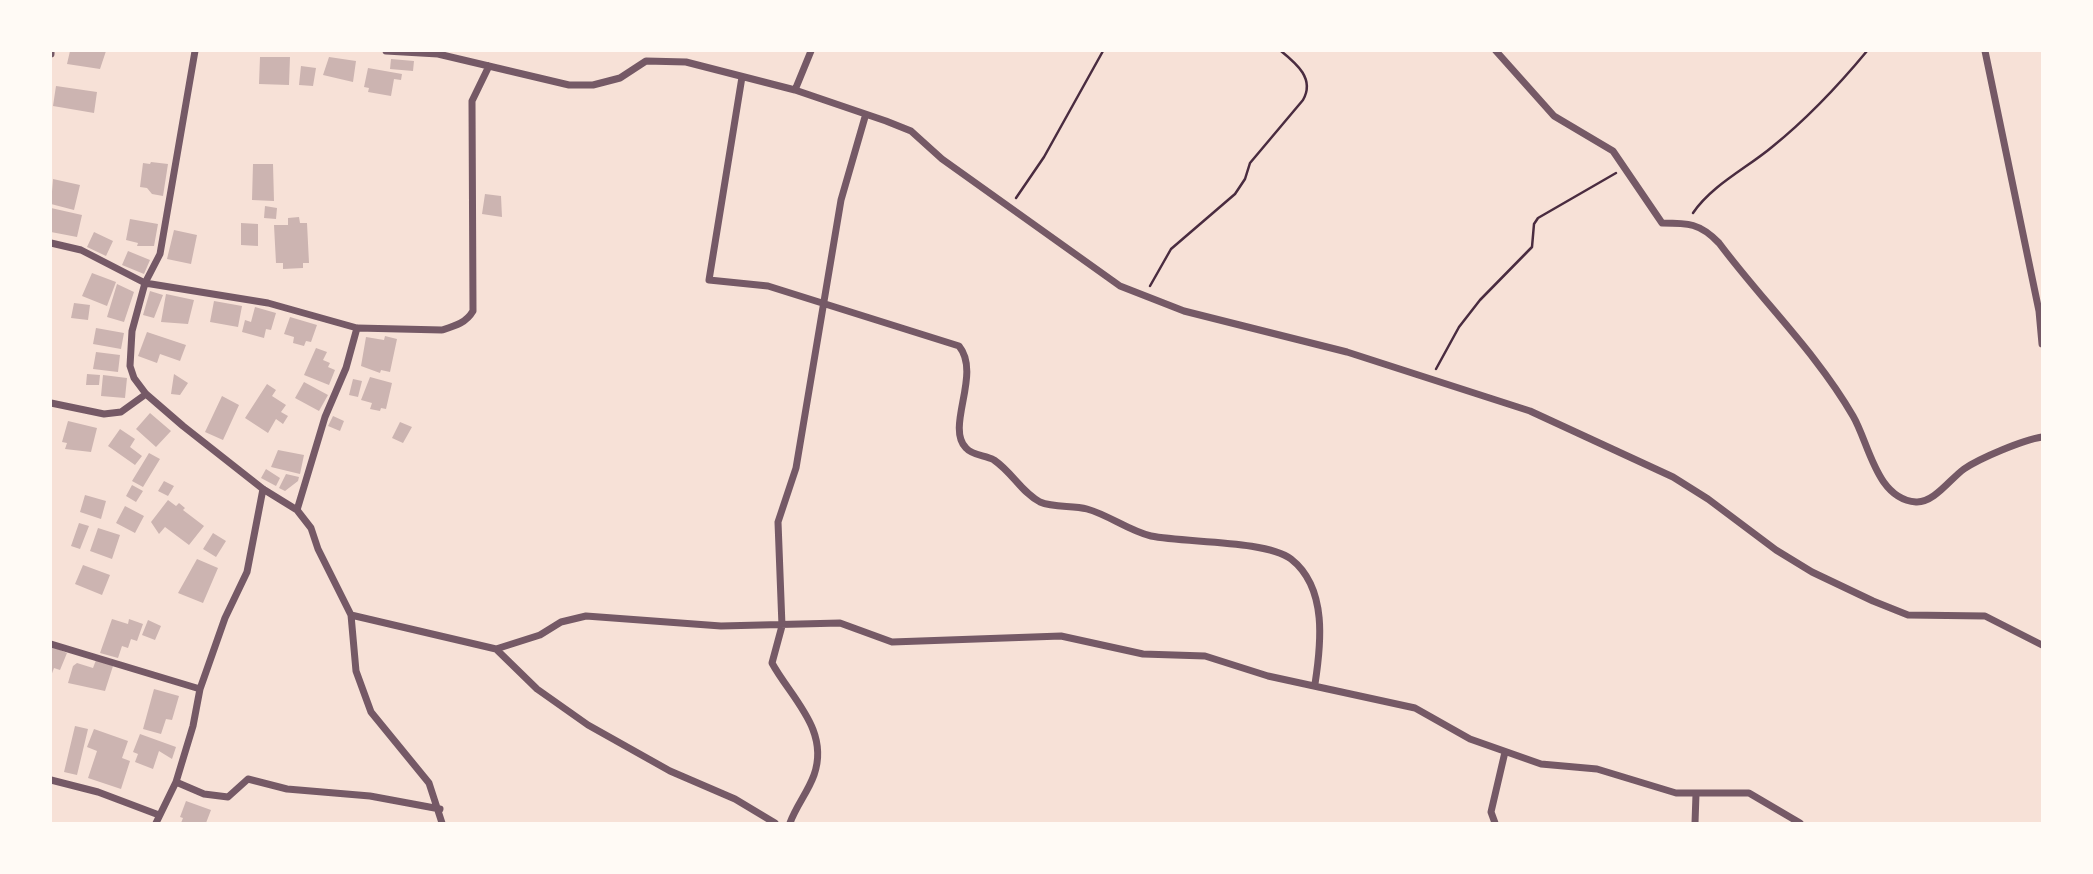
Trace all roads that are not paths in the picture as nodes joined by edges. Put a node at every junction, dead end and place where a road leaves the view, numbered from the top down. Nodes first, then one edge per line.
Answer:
1 (195, 51) edge
2 (386, 51) edge
3 (811, 51) edge
4 (1496, 51) edge
5 (1984, 51) edge
6 (489, 66) junction
7 (742, 77) junction
8 (794, 90) junction
9 (866, 117) junction
10 (51, 243) edge
11 (145, 284) junction
12 (823, 304) junction
13 (357, 328) junction
14 (2042, 344) edge
15 (146, 394) junction
16 (52, 406) edge
17 (2042, 437) edge
18 (263, 489) junction
19 (297, 510) junction
20 (351, 615) junction
21 (782, 625) junction
22 (51, 644) edge
23 (2042, 645) edge
24 (496, 649) junction
25 (1315, 684) junction
26 (200, 689) junction
27 (1505, 752) junction
28 (51, 780) edge
29 (176, 782) junction
30 (1696, 794) junction
31 (440, 809) junction
32 (158, 819) edge
33 (442, 823) edge
34 (775, 823) edge
35 (790, 823) edge
36 (1495, 823) edge
37 (1695, 823) edge
38 (1800, 823) edge

1 - 11 street
2 - 6 street
3 - 8 street
4 - 17 street
5 - 14 street
6 - 7 street
6 - 13 street
7 - 8 street
7 - 12 street
8 - 9 street
9 - 12 street
9 - 23 street
10 - 11 street
11 - 13 street
11 - 15 street
12 - 21 street
12 - 25 street
13 - 19 street
15 - 16 street
15 - 18 street
18 - 19 street
18 - 26 street
19 - 20 street
20 - 24 street
20 - 31 street
21 - 24 street
21 - 25 street
21 - 35 street
22 - 26 street
24 - 34 street
25 - 27 street
26 - 29 street
27 - 30 street
27 - 36 street
28 - 32 street
29 - 31 street
29 - 32 street
30 - 37 street
30 - 38 street
31 - 33 street

